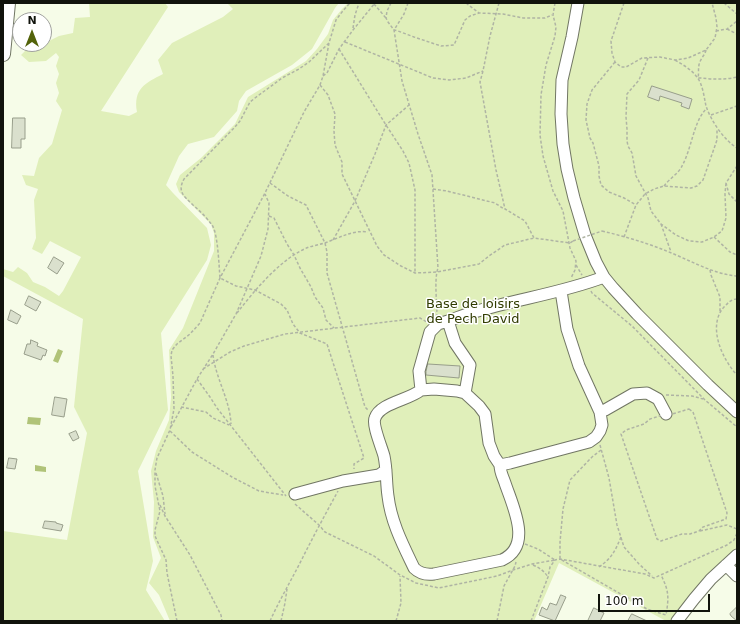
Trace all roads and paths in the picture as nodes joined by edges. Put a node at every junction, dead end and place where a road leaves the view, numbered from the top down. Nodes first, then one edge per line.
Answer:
1 (8, 3) edge
2 (350, 3) edge
3 (359, 3) edge
4 (375, 3) edge
5 (391, 3) edge
6 (408, 3) edge
7 (466, 3) edge
8 (498, 3) edge
9 (555, 3) edge
10 (578, 3) edge
11 (624, 3) edge
12 (712, 3) edge
13 (724, 3) edge
14 (479, 13) junction
15 (495, 14) junction
16 (737, 14) edge
17 (552, 15) junction
18 (386, 18) junction
19 (737, 21) edge
20 (727, 29) junction
21 (353, 30) junction
22 (394, 30) junction
23 (716, 31) junction
24 (737, 34) edge
25 (345, 42) junction
26 (329, 43) junction
27 (339, 49) junction
28 (706, 50) junction
29 (3, 54) edge
30 (648, 58) junction
31 (675, 60) junction
32 (614, 62) junction
33 (399, 64) junction
34 (483, 71) junction
35 (323, 76) junction
36 (737, 77) edge
37 (698, 78) junction
38 (320, 85) junction
39 (409, 105) junction
40 (737, 106) edge
41 (707, 108) junction
42 (710, 115) junction
43 (386, 125) junction
44 (717, 129) junction
45 (737, 148) edge
46 (737, 166) edge
47 (270, 183) junction
48 (726, 183) junction
49 (664, 186) junction
50 (433, 189) junction
51 (265, 193) junction
52 (645, 194) junction
53 (355, 201) junction
54 (737, 202) edge
55 (636, 205) junction
56 (505, 209) junction
57 (269, 216) junction
58 (661, 224) junction
59 (369, 232) junction
60 (624, 237) junction
61 (714, 237) junction
62 (534, 238) junction
63 (333, 240) junction
64 (570, 243) junction
65 (325, 244) junction
66 (672, 253) junction
67 (294, 255) junction
68 (737, 255) edge
69 (576, 265) junction
70 (710, 270) junction
71 (436, 272) junction
72 (415, 273) junction
73 (737, 276) edge
74 (604, 277) junction
75 (220, 278) junction
76 (587, 283) junction
77 (247, 288) junction
78 (566, 289) junction
79 (255, 290) junction
80 (737, 299) edge
81 (720, 312) junction
82 (236, 314) junction
83 (443, 322) junction
84 (343, 326) junction
85 (334, 328) junction
86 (300, 333) junction
87 (213, 354) junction
88 (214, 362) junction
89 (204, 369) junction
90 (737, 375) edge
91 (197, 379) junction
92 (421, 390) junction
93 (465, 393) junction
94 (647, 393) junction
95 (705, 400) junction
96 (181, 407) junction
97 (600, 412) junction
98 (737, 412) edge
99 (666, 414) junction
100 (375, 418) junction
101 (231, 426) junction
102 (737, 427) edge
103 (170, 430) junction
104 (596, 437) junction
105 (601, 450) junction
106 (500, 465) junction
107 (155, 470) junction
108 (386, 470) junction
109 (355, 479) junction
110 (343, 481) junction
111 (291, 498) junction
112 (159, 503) junction
113 (165, 516) junction
114 (319, 525) junction
115 (737, 529) edge
116 (699, 531) junction
117 (737, 533) edge
118 (621, 537) junction
119 (518, 542) junction
120 (513, 553) junction
121 (737, 555) edge
122 (560, 559) junction
123 (555, 560) junction
124 (532, 564) junction
125 (726, 565) junction
126 (599, 567) junction
127 (513, 570) junction
128 (400, 575) junction
129 (661, 575) junction
130 (737, 576) edge
131 (548, 577) junction
132 (654, 578) junction
133 (287, 588) junction
134 (177, 621) edge
135 (222, 621) edge
136 (270, 621) edge
137 (281, 621) edge
138 (396, 621) edge
139 (497, 621) edge
140 (531, 621) edge
141 (677, 621) edge

1 - 29 main road
2 - 26 path
3 - 21 path
4 - 18 path
4 - 21 path
5 - 18 path
6 - 22 path
7 - 14 path
8 - 15 path
9 - 17 path
10 - 74 street
11 - 32 path
12 - 23 path
13 - 16 path
14 - 15 path
14 - 22 path
15 - 17 path
15 - 34 path
17 - 64 path
18 - 22 path
19 - 20 path
20 - 23 path
20 - 24 path
21 - 25 path
22 - 33 path
23 - 28 path
25 - 27 path
25 - 33 path
26 - 35 path
26 - 75 path
27 - 35 path
27 - 43 path
28 - 31 path
28 - 37 path
30 - 31 path
30 - 32 path
30 - 52 path
31 - 37 path
32 - 55 path
33 - 34 path
33 - 39 path
34 - 56 path
35 - 38 path
36 - 37 path
37 - 41 path
38 - 47 path
38 - 53 path
39 - 43 path
39 - 50 path
40 - 42 path
41 - 42 path
41 - 49 path
42 - 44 path
43 - 53 path
43 - 72 path
44 - 45 path
44 - 49 path
46 - 48 path
47 - 51 path
47 - 65 path
48 - 54 path
48 - 61 path
49 - 52 path
50 - 56 path
50 - 71 path
51 - 57 path
51 - 75 path
52 - 55 path
52 - 58 path
53 - 59 path
53 - 63 path
55 - 60 path
56 - 62 path
57 - 67 path
57 - 77 path
58 - 61 path
58 - 66 path
59 - 63 path
59 - 72 path
60 - 64 path, bridge
60 - 66 path
61 - 68 path
62 - 64 path
62 - 71 path
63 - 65 path
64 - 69 path
65 - 67 path
65 - 84 path
66 - 70 path
67 - 79 path
67 - 85 path
69 - 76 path
69 - 78 path
70 - 73 path
70 - 81 path
71 - 72 path
71 - 83 path
74 - 76 street
74 - 98 street
75 - 77 path
75 - 103 path
76 - 78 street
76 - 95 path
77 - 79 path
77 - 82 path
78 - 83 street
78 - 97 street
79 - 82 path
79 - 86 path
80 - 81 path
81 - 90 path
82 - 87 path
83 - 84 path
83 - 92 street
83 - 93 street
84 - 85 path
84 - 100 path
85 - 86 path
86 - 88 path
86 - 109 path
87 - 88 path
87 - 89 path
88 - 89 path
88 - 101 path
89 - 91 path
91 - 96 path
91 - 101 path
92 - 93 street
92 - 100 street
93 - 106 street
94 - 95 path
94 - 97 street
94 - 99 street
95 - 102 path
96 - 101 path
96 - 103 path
97 - 104 street
99 - 116 path
99 - 116 path
100 - 108 street
101 - 111 path
103 - 107 path
103 - 111 path
104 - 105 path
104 - 106 street
105 - 118 path
105 - 122 path
106 - 119 street
107 - 112 path
107 - 113 path
108 - 109 street
108 - 120 street
109 - 110 street
110 - 111 street
110 - 114 path
111 - 114 path
112 - 113 path
112 - 134 path
113 - 135 path
114 - 128 path
114 - 133 path
115 - 116 path
117 - 129 path
118 - 126 path
118 - 132 path
119 - 120 street
119 - 123 path
120 - 127 path
121 - 125 street
122 - 123 path
122 - 126 path
122 - 129 path
123 - 124 path
123 - 131 path
124 - 127 path
124 - 131 path
125 - 130 street
125 - 141 street
126 - 132 path
127 - 128 path
127 - 139 path
128 - 138 path
129 - 132 path
131 - 140 path
133 - 136 path
133 - 137 path

